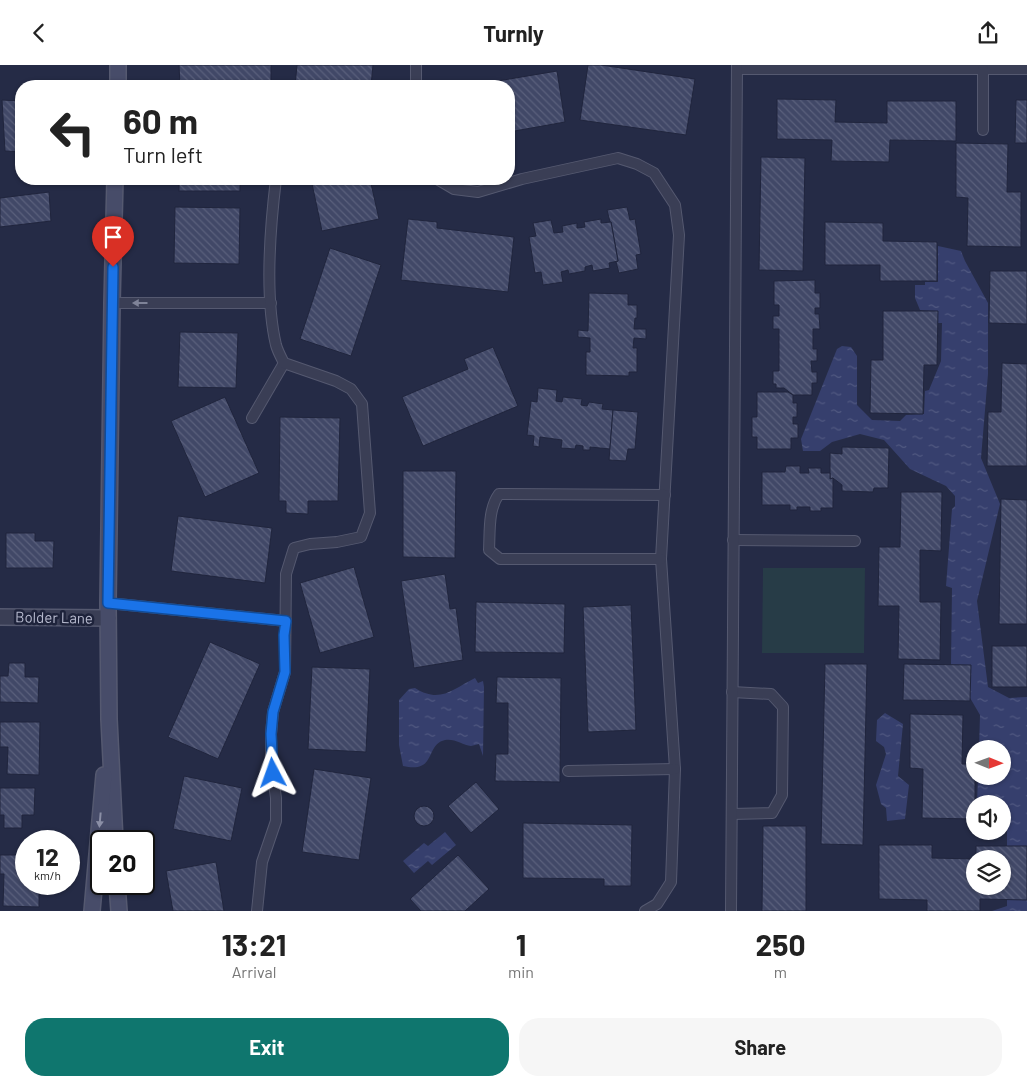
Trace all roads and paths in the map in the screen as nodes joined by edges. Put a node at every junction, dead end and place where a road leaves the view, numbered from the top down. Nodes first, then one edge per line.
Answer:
1 (118, 65) edge
2 (416, 65) edge
3 (737, 67) edge
4 (756, 67) edge
5 (983, 69) junction
6 (1027, 69) edge
7 (118, 80) edge
8 (416, 80) edge
9 (983, 130) dead end
10 (515, 181) edge
11 (115, 185) edge
12 (276, 185) edge
13 (447, 185) edge
14 (502, 185) edge
15 (112, 303) junction
16 (271, 303) junction
17 (284, 363) junction
18 (252, 418) dead end
19 (665, 495) junction
20 (733, 540) junction
21 (855, 541) dead end
22 (661, 559) junction
23 (108, 611) junction
24 (0, 617) edge
25 (286, 621) junction
26 (732, 693) junction
27 (109, 719) junction
28 (675, 769) junction
29 (568, 771) dead end
30 (732, 814) junction
31 (114, 830) edge
32 (118, 895) edge
33 (92, 911) edge
34 (119, 911) edge
35 (257, 911) edge
36 (645, 911) edge
37 (731, 911) edge

1 - 7 street
2 - 8 lane
3 - 4 lane
3 - 20 lane
4 - 5 lane
5 - 6 lane
5 - 9 lane
10 - 19 lane
11 - 15 street
12 - 16 lane
13 - 14 lane
16 -> 15 lane
15 - 23 street
16 - 17 lane
17 - 18 lane
17 - 25 lane
19 - 22 lane
19 - 22 lane
20 - 21 lane
20 - 26 lane
22 - 28 lane
23 - 24 street, Bolder Lane
23 - 25 lane
23 - 27 street
25 - 35 lane
26 - 30 lane
26 - 30 lane
27 - 31 street
27 -> 33 street
28 - 29 lane
28 - 36 lane
30 - 37 lane
32 - 34 street

